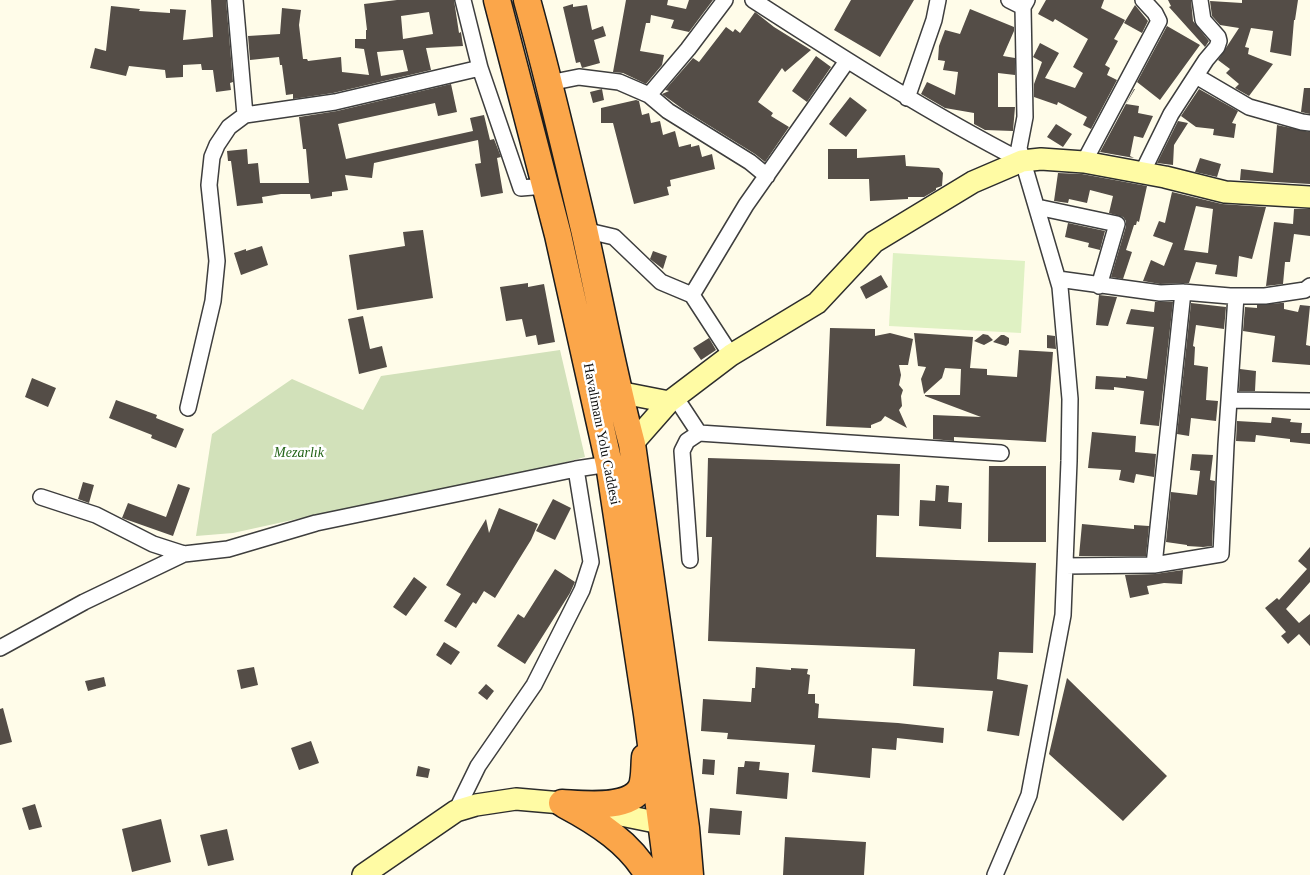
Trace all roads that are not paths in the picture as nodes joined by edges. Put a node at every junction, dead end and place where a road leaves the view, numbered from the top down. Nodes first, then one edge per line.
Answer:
1 (234, 0) edge
2 (463, 0) edge
3 (497, 0) edge
4 (527, 0) edge
5 (725, 0) edge
6 (754, 0) edge
7 (938, 0) edge
8 (1143, 0) edge
9 (1200, 0) edge
10 (1020, 2) edge
11 (847, 61) junction
12 (480, 68) junction
13 (1196, 76) junction
14 (550, 83) junction
15 (649, 95) junction
16 (907, 98) junction
17 (246, 115) junction
18 (1310, 122) edge
19 (1022, 161) junction
20 (1084, 162) junction
21 (1142, 173) junction
22 (767, 176) junction
23 (545, 186) junction
24 (1310, 197) edge
25 (1038, 207) junction
26 (584, 230) junction
27 (1058, 279) junction
28 (1099, 286) junction
29 (1310, 286) edge
30 (1183, 292) junction
31 (692, 295) junction
32 (1236, 296) junction
33 (731, 356) junction
34 (618, 392) junction
35 (673, 400) junction
36 (1229, 400) junction
37 (1310, 401) edge
38 (188, 408) dead end
39 (699, 433) junction
40 (632, 444) junction
41 (1001, 454) dead end
42 (609, 464) junction
43 (576, 469) junction
44 (41, 497) dead end
45 (184, 554) junction
46 (690, 560) dead end
47 (1154, 565) junction
48 (1065, 566) junction
49 (0, 648) edge
50 (647, 714) junction
51 (562, 803) junction
52 (456, 811) junction
53 (674, 834) junction
54 (363, 875) edge
55 (648, 875) edge
56 (668, 875) edge
57 (690, 875) edge
58 (996, 875) edge

1 - 17 street
2 - 12 street
3 - 23 highway, Havalimanı Yolu Caddesi
4 - 14 highway, Havalimanı Yolu Caddesi
5 - 15 street
6 - 11 street
7 - 16 street
8 - 20 street
9 - 13 street
10 - 19 street
11 - 16 street
11 - 22 street
12 - 17 street
12 - 23 street
13 - 18 street
13 - 21 street
14 - 15 street
14 - 26 highway, Havalimanı Yolu Caddesi
15 - 22 street
16 - 19 street
17 - 38 street
19 - 20 street
19 - 25 street
19 - 33 street
20 - 21 street
21 - 24 street
22 - 31 street
23 - 42 highway, Havalimanı Yolu Caddesi
25 - 27 street
25 - 28 street
26 - 31 street
26 - 34 highway, Havalimanı Yolu Caddesi
27 - 28 street
27 - 48 street
28 - 30 street
29 - 32 street
30 - 32 street
30 - 47 street
31 - 33 street
32 - 36 street
33 - 35 street
34 - 35 street
34 - 40 highway, Havalimanı Yolu Caddesi
35 - 39 street
35 - 40 street
36 - 37 street
36 - 47 street
39 - 41 street
39 - 46 street
40 - 53 highway, Havalimanı Yolu Caddesi
42 - 43 street
42 - 50 highway, Havalimanı Yolu Caddesi
43 - 45 street
43 - 52 street
44 - 45 street
45 - 49 street
47 - 48 street
48 - 58 street
50 - 51 highway
50 - 53 highway, Havalimanı Yolu Caddesi
51 - 52 street
51 - 53 street
51 - 55 highway
52 - 54 street
53 - 56 highway, Havalimanı Yolu Caddesi
53 - 57 highway, Havalimanı Yolu Caddesi

